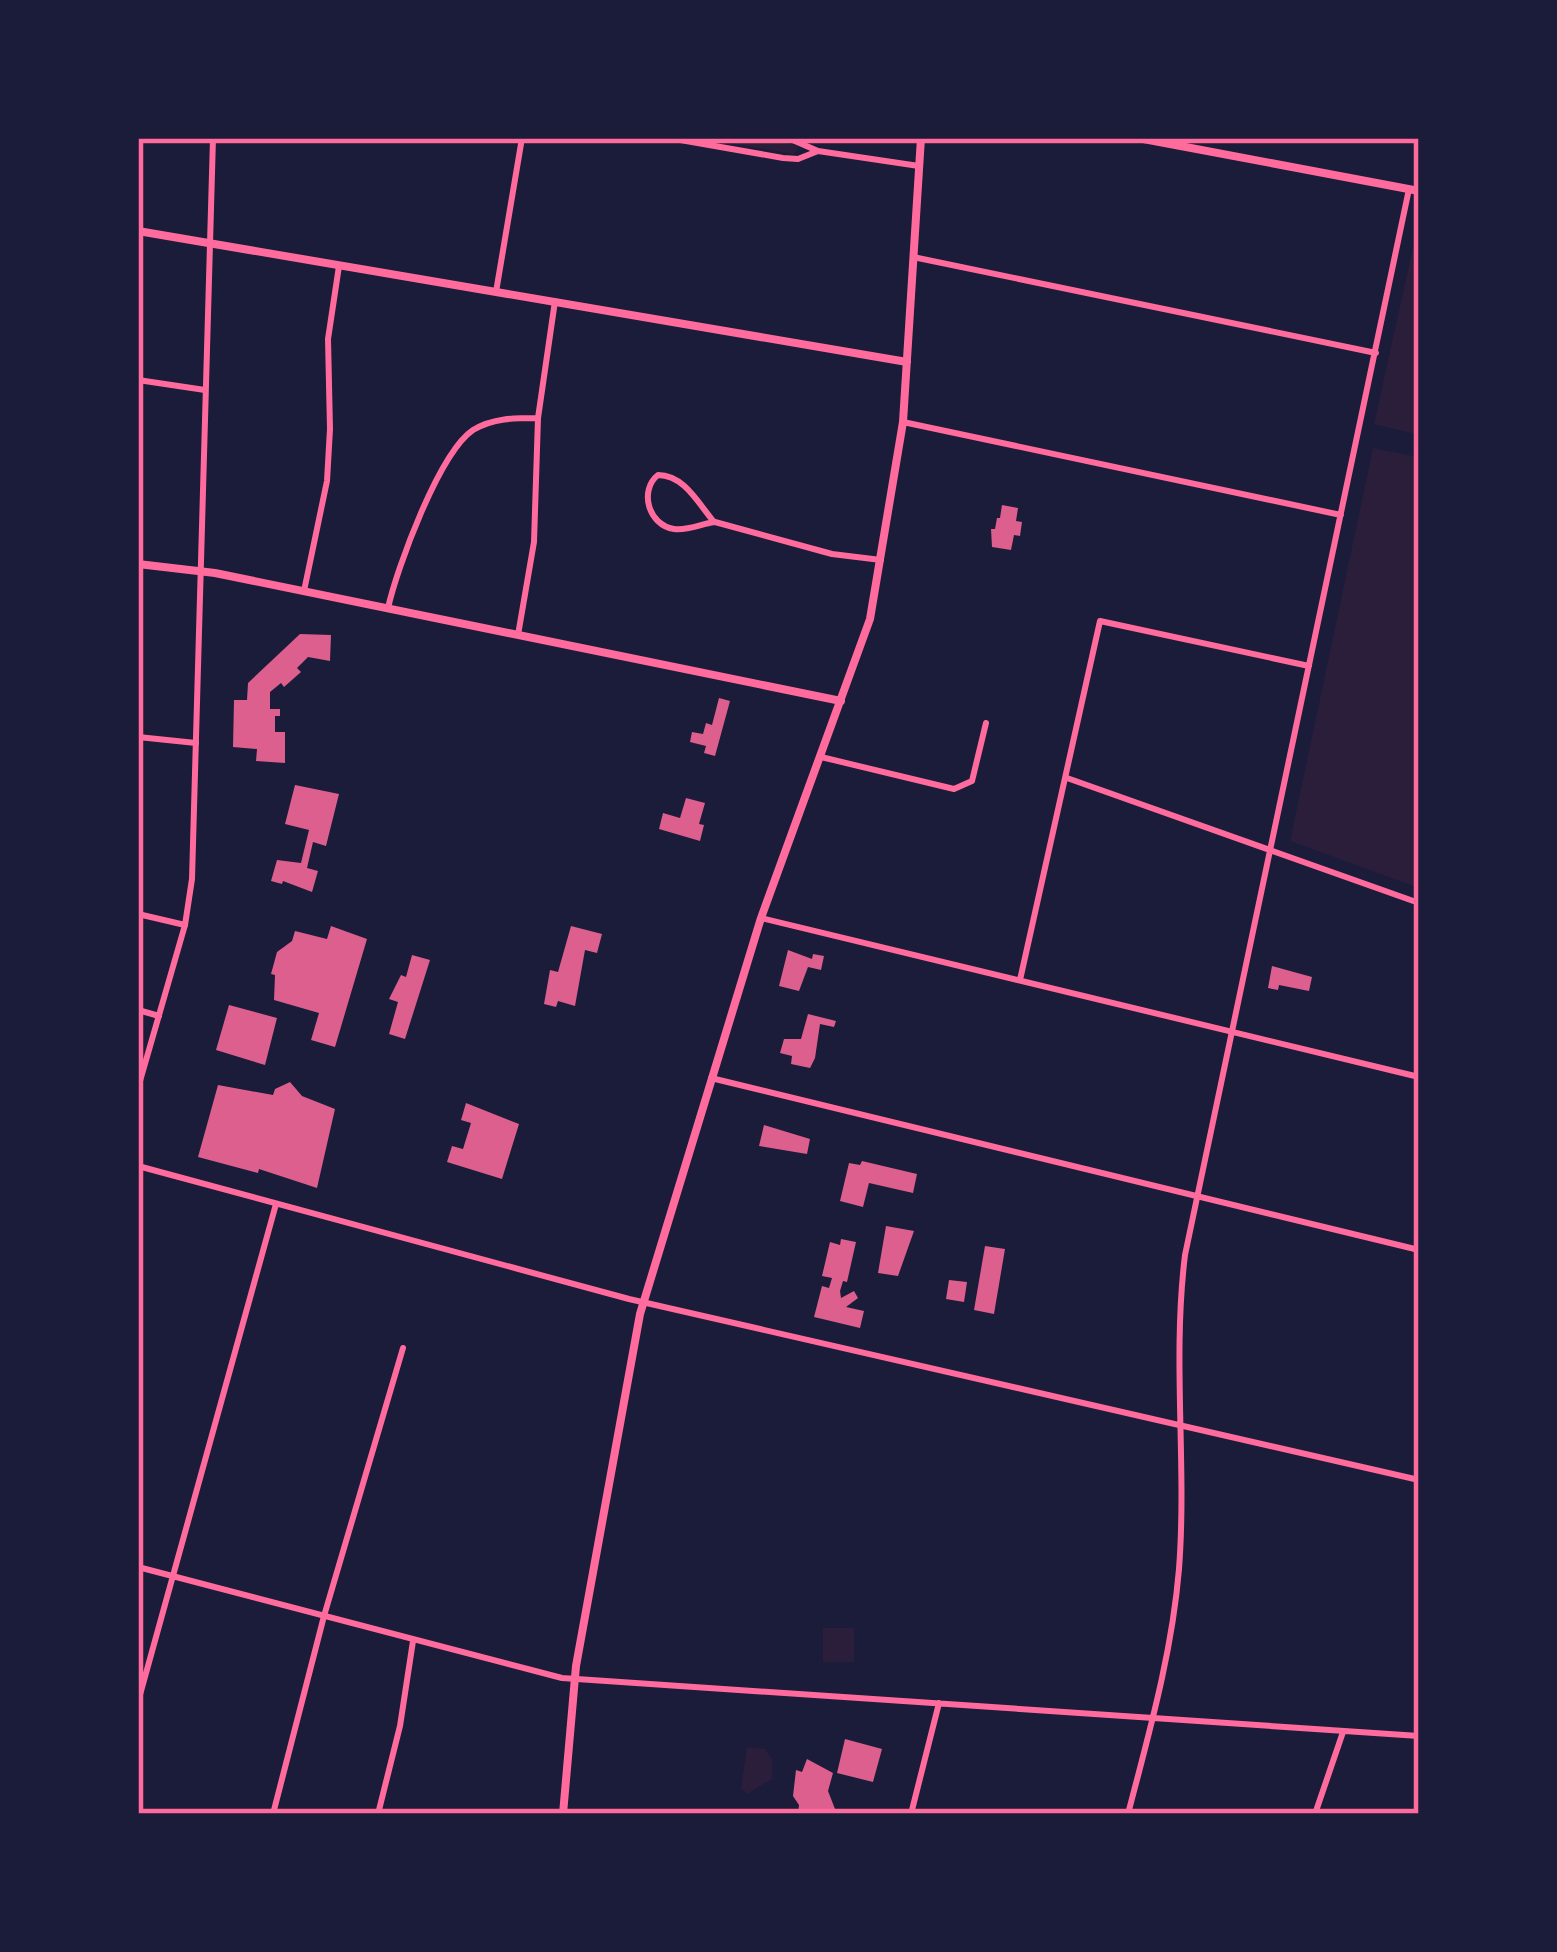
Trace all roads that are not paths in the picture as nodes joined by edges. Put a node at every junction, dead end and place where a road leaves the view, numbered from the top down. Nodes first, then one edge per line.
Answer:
1 (212, 138) edge
2 (522, 138) edge
3 (670, 138) edge
4 (788, 138) edge
5 (921, 138) edge
6 (1138, 138) edge
7 (818, 151) junction
8 (919, 166) junction
9 (1414, 190) edge
10 (138, 231) edge
11 (209, 244) junction
12 (913, 257) junction
13 (340, 266) junction
14 (496, 292) junction
15 (555, 301) junction
16 (1376, 353) junction
17 (907, 362) junction
18 (138, 380) edge
19 (205, 390) junction
20 (538, 418) junction
21 (903, 422) junction
22 (1341, 515) junction
23 (714, 522) junction
24 (881, 560) junction
25 (138, 564) edge
26 (200, 571) junction
27 (304, 591) junction
28 (388, 608) junction
29 (518, 635) junction
30 (1309, 666) junction
31 (841, 701) junction
32 (986, 723) dead end
33 (138, 737) edge
34 (196, 742) junction
35 (821, 758) junction
36 (1067, 778) junction
37 (1270, 851) junction
38 (1419, 904) edge
39 (138, 914) edge
40 (760, 918) junction
41 (185, 926) junction
42 (1020, 980) junction
43 (138, 1010) edge
44 (159, 1016) junction
45 (1231, 1031) junction
46 (1419, 1077) edge
47 (710, 1078) junction
48 (138, 1088) edge
49 (138, 1166) edge
50 (1196, 1196) junction
51 (276, 1204) junction
52 (1419, 1250) edge
53 (643, 1302) junction
54 (403, 1348) dead end
55 (1180, 1425) junction
56 (1419, 1480) edge
57 (138, 1568) edge
58 (170, 1576) junction
59 (324, 1616) junction
60 (413, 1640) junction
61 (575, 1678) junction
62 (138, 1702) edge
63 (939, 1703) junction
64 (1153, 1718) junction
65 (1344, 1730) junction
66 (1419, 1736) edge
67 (273, 1814) edge
68 (378, 1814) edge
69 (562, 1814) edge
70 (911, 1814) edge
71 (1128, 1814) edge
72 (1316, 1814) edge

1 - 11 street
2 - 14 street
3 - 7 street
4 - 7 street
5 - 8 main road
6 - 9 main road
7 - 8 street
8 - 12 main road
9 - 16 street
10 - 11 main road
11 - 13 main road
11 - 19 street
12 - 16 street
12 - 17 main road
13 - 14 main road
13 - 27 street
14 - 15 main road
15 - 17 main road
15 - 20 street
16 - 22 street
17 - 21 main road
18 - 19 street
19 - 26 street
20 - 28 street
20 - 29 street
21 - 22 street
21 - 24 main road
22 - 30 street
23 - 23 street
23 - 24 street
24 - 31 main road
25 - 26 main road
26 - 27 main road
26 - 34 street
27 - 28 main road
28 - 29 main road
29 - 31 main road
30 - 36 street
30 - 37 street
31 - 35 main road
32 - 35 street
33 - 34 street
34 - 41 street
35 - 40 main road
36 - 37 street
36 - 42 street
37 - 38 street
37 - 45 street
39 - 41 street
40 - 42 street
40 - 47 main road
41 - 44 street
42 - 45 street
43 - 44 street
44 - 48 street
45 - 46 street
45 - 50 street
47 - 50 street
47 - 53 main road
49 - 51 street
50 - 52 street
50 - 55 street
51 - 53 street
51 - 58 street
53 - 55 street
53 - 61 main road
54 - 59 street
55 - 56 street
55 - 64 street
57 - 58 street
58 - 59 street
58 - 62 street
59 - 60 street
59 - 67 street
60 - 61 street
60 - 68 street
61 - 63 street
61 - 69 main road
63 - 64 street
63 - 70 street
64 - 65 street
64 - 71 street
65 - 66 street
65 - 72 street

